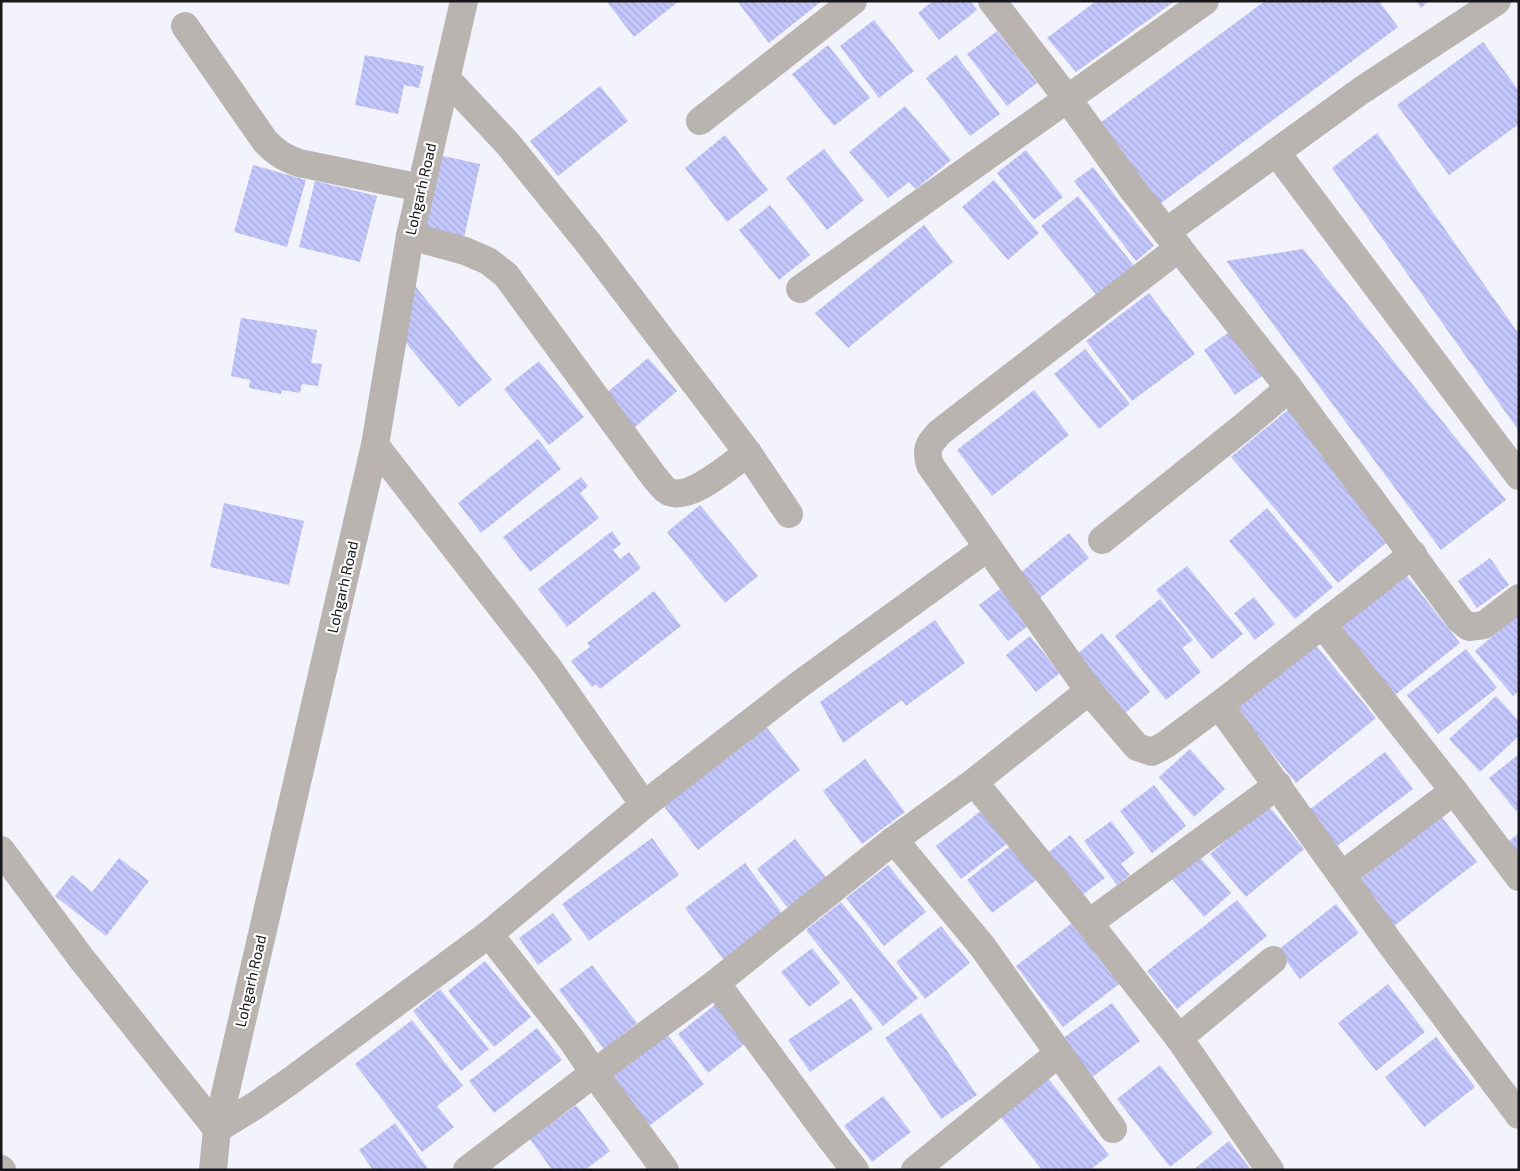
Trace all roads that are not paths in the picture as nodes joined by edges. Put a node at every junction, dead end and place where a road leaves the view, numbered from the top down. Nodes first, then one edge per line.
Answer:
1 (464, 1) edge
2 (853, 1) edge
3 (992, 1) edge
4 (1204, 1) edge
5 (1497, 1) edge
6 (184, 26) dead end
7 (446, 78) junction
8 (1067, 98) junction
9 (700, 122) dead end
10 (1276, 152) junction
11 (421, 188) junction
12 (410, 236) junction
13 (1173, 240) junction
14 (800, 289) dead end
15 (1289, 388) junction
16 (376, 445) junction
17 (748, 453) junction
18 (1519, 476) edge
19 (789, 514) dead end
20 (1102, 540) dead end
21 (987, 548) junction
22 (1413, 554) junction
23 (1519, 598) edge
24 (1322, 624) junction
25 (1089, 691) junction
26 (1219, 705) junction
27 (974, 782) junction
28 (1278, 785) junction
29 (1454, 791) junction
30 (644, 805) junction
31 (894, 840) junction
32 (1, 850) edge
33 (1342, 875) junction
34 (1519, 877) edge
35 (1089, 923) junction
36 (489, 934) junction
37 (1273, 960) dead end
38 (716, 983) junction
39 (1179, 1038) junction
40 (1059, 1053) junction
41 (594, 1073) junction
42 (1519, 1115) edge
43 (217, 1129) junction
44 (1113, 1129) dead end
45 (213, 1169) edge
46 (467, 1170) edge
47 (665, 1170) edge
48 (856, 1170) edge
49 (915, 1170) edge
50 (1270, 1170) edge

1 - 7 street, Lohgarh Road
2 - 9 street
3 - 8 street
4 - 8 street
5 - 10 street
6 - 11 street
7 - 11 street, Lohgarh Road
7 - 17 street
8 - 13 street
8 - 14 street
10 - 13 street
10 - 18 street
11 - 12 street, Lohgarh Road
12 - 16 street, Lohgarh Road
12 - 17 street
13 - 15 street
13 - 21 street
15 - 20 street
15 - 22 street
16 - 30 street
16 - 43 street, Lohgarh Road
17 - 19 street
21 - 25 street
21 - 30 street
22 - 23 street
22 - 24 street
24 - 26 street
24 - 29 street
25 - 26 street
25 - 27 street
26 - 28 street
27 - 31 street
27 - 35 street
28 - 33 street
28 - 35 street
29 - 33 street
29 - 34 street
30 - 36 street
31 - 38 street
31 - 40 street
32 - 43 street
33 - 42 street
35 - 39 street
36 - 41 street
36 - 43 street
37 - 39 street
38 - 41 street
38 - 48 street
39 - 50 street
40 - 44 street
40 - 49 street
41 - 46 street
41 - 47 street
43 - 45 street, Lohgarh Road

